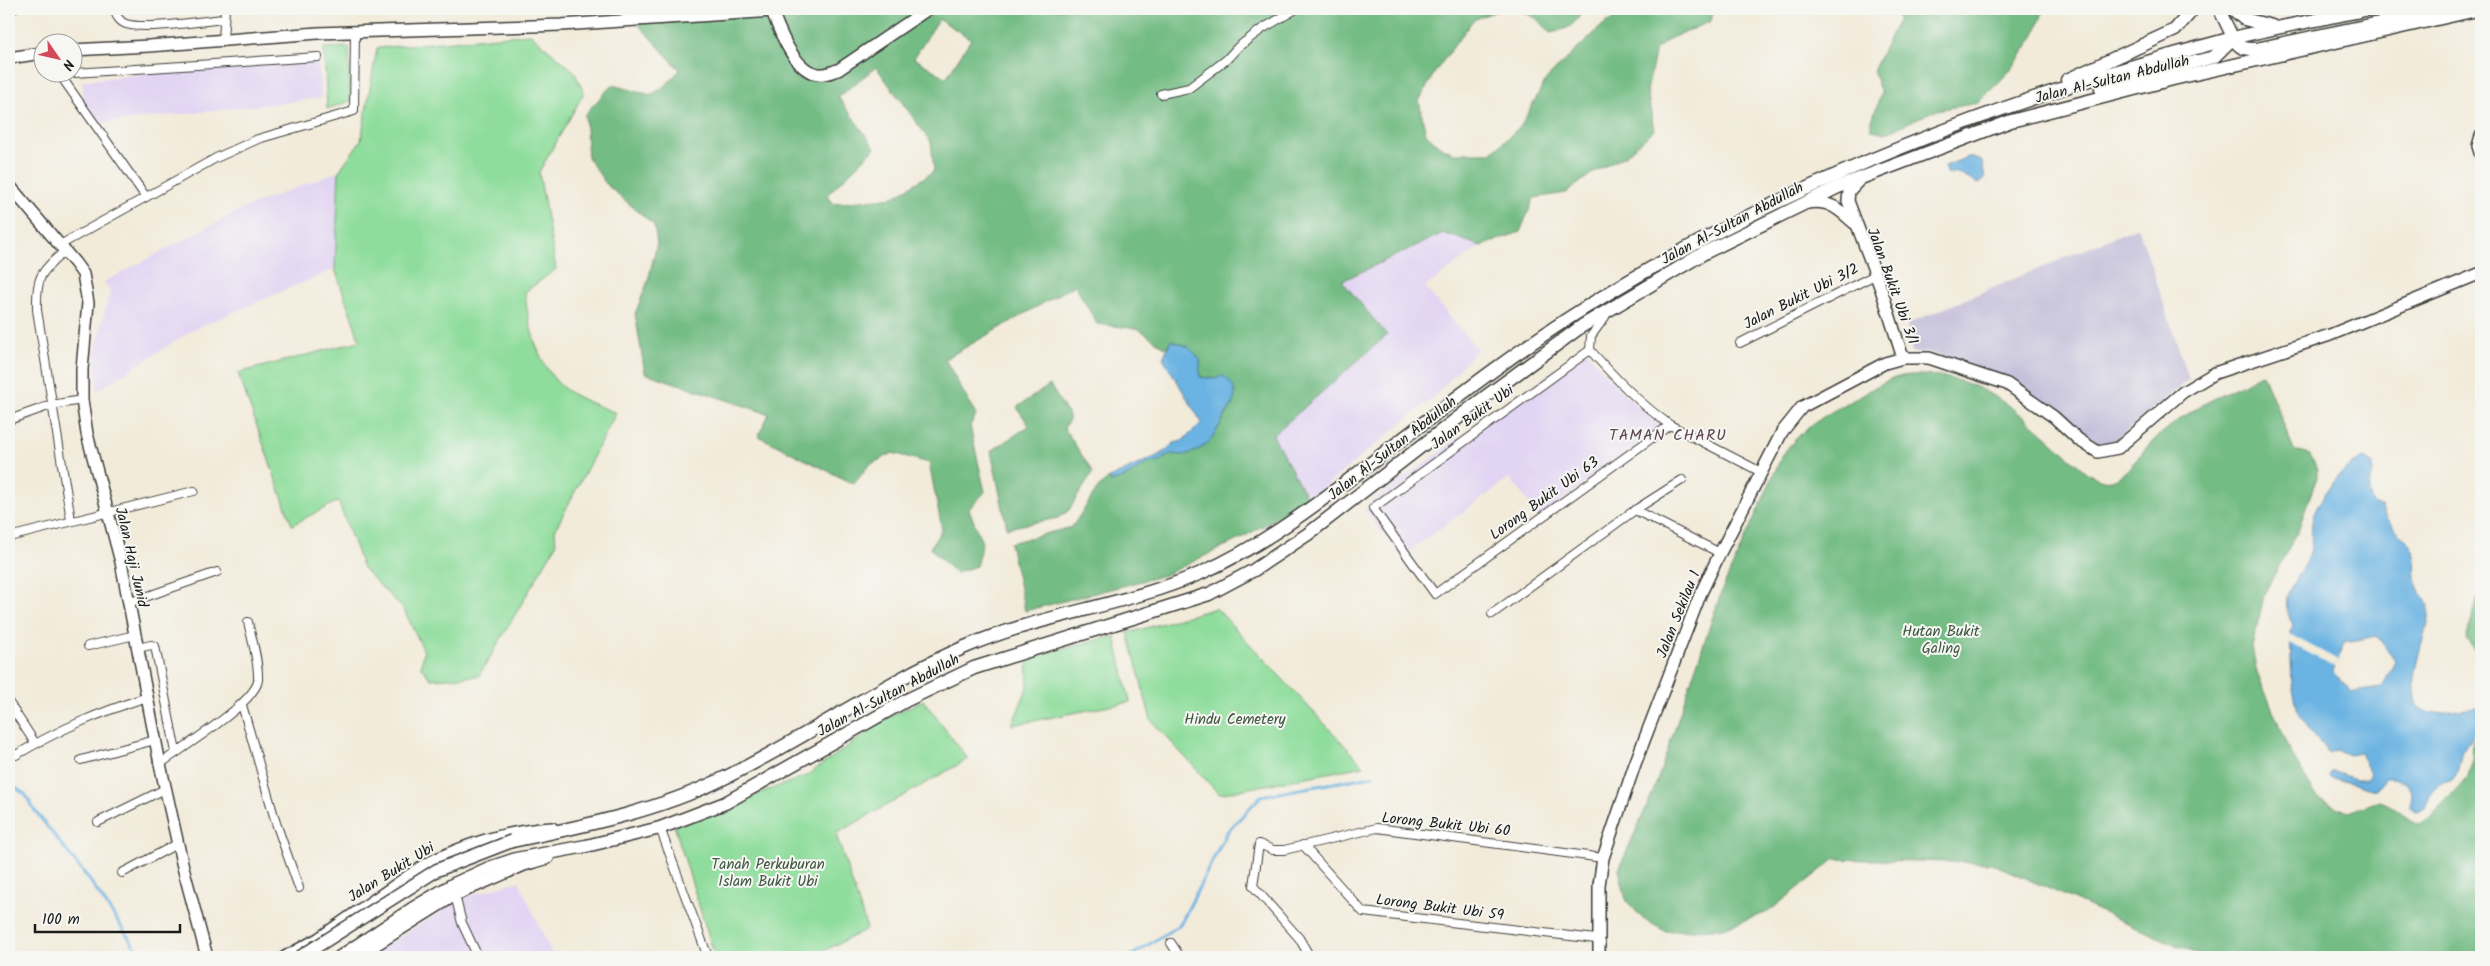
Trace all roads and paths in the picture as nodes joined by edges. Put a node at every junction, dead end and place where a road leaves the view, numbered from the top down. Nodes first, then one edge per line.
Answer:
1 (115, 9) edge
2 (225, 9) edge
3 (634, 9) edge
4 (928, 9) edge
5 (1296, 9) edge
6 (2192, 9) edge
7 (2219, 9) edge
8 (2232, 9) edge
9 (2370, 9) edge
10 (2462, 9) edge
11 (2481, 9) edge
12 (772, 10) edge
13 (224, 19) junction
14 (636, 21) junction
15 (2282, 27) junction
16 (356, 31) junction
17 (2233, 38) junction
18 (223, 40) junction
19 (82, 49) edge
20 (32, 55) edge
21 (318, 56) dead end
22 (9, 58) edge
23 (82, 71) edge
24 (65, 82) edge
25 (1161, 94) dead end
26 (2004, 110) junction
27 (2011, 121) junction
28 (2481, 136) edge
29 (2481, 156) edge
30 (1862, 177) junction
31 (9, 185) edge
32 (146, 197) junction
33 (1802, 204) junction
34 (1855, 224) junction
35 (62, 248) junction
36 (2481, 273) edge
37 (1875, 275) junction
38 (1615, 307) junction
39 (1740, 343) dead end
40 (1590, 350) junction
41 (1903, 358) junction
42 (82, 400) junction
43 (51, 405) junction
44 (9, 420) edge
45 (1670, 425) junction
46 (1761, 472) junction
47 (1682, 480) dead end
48 (194, 491) dead end
49 (1635, 510) junction
50 (107, 512) junction
51 (71, 520) junction
52 (9, 537) edge
53 (1720, 553) junction
54 (217, 572) dead end
55 (1434, 594) joint
56 (128, 603) junction
57 (1492, 614) dead end
58 (248, 622) dead end
59 (135, 635) junction
60 (88, 646) dead end
61 (138, 648) junction
62 (146, 697) junction
63 (9, 703) edge
64 (242, 704) junction
65 (155, 740) junction
66 (35, 743) junction
67 (9, 750) edge
68 (176, 752) junction
69 (81, 760) dead end
70 (160, 764) junction
71 (165, 789) junction
72 (98, 822) dead end
73 (581, 826) junction
74 (660, 828) junction
75 (177, 844) junction
76 (1303, 845) junction
77 (586, 846) junction
78 (1603, 858) junction
79 (122, 873) dead end
80 (299, 888) dead end
81 (455, 895) junction
82 (318, 938) junction
83 (1171, 943) dead end
84 (1601, 943) junction
85 (206, 955) edge
86 (286, 957) edge
87 (300, 957) edge
88 (313, 957) edge
89 (340, 957) edge
90 (356, 957) edge
91 (478, 957) edge
92 (708, 957) edge
93 (1180, 957) edge
94 (1310, 957) edge
95 (1599, 957) edge

1 - 13 street
2 - 13 street
3 - 14 street
4 - 12 street
5 - 25 street
6 - 26 main road
7 - 17 street
8 - 15 main road
9 - 15 main road, Jalan Al-Sultan Abdullah
10 - 17 main road
11 - 27 main road, Jalan Al-Sultan Abdullah
12 - 14 street
13 - 18 street
14 - 16 street
15 - 17 main road, Jalan Al-Sultan Abdullah
16 - 18 street
16 - 32 street
17 - 26 main road, Jalan Al-Sultan Abdullah
17 - 27 main road
18 - 19 street
20 - 22 street
21 - 23 street
24 - 32 street
26 - 73 main road, Jalan Al-Sultan Abdullah
27 - 30 main road, Jalan Al-Sultan Abdullah
28 - 29 street
30 - 33 main road, Jalan Al-Sultan Abdullah
30 - 34 street, Jalan Bukit Ubi 3/1
31 - 35 street, Jalan Haji Junid
32 - 35 street
33 - 34 street
33 - 38 main road, Jalan Al-Sultan Abdullah
34 - 37 street, Jalan Bukit Ubi 3/1
35 - 42 street, Jalan Haji Junid
35 - 43 street
36 - 41 street, Jalan Sekilau 1
37 - 39 street, Jalan Bukit Ubi 3/2
37 - 41 street, Jalan Bukit Ubi 3/1
38 - 40 street
38 - 74 main road, Jalan Al-Sultan Abdullah
40 - 45 street
40 - 55 street, Jalan Bukit Ubi
41 - 46 street, Jalan Sekilau 1
42 - 43 street
42 - 50 street, Jalan Haji Junid
43 - 44 street
43 - 51 street
45 - 46 street
45 - 55 street, Lorong Bukit Ubi 63
46 - 53 street, Jalan Sekilau 1
47 - 49 street
48 - 50 street
49 - 53 street
49 - 57 street
50 - 51 street
50 - 56 street, Jalan Haji Junid
51 - 52 street
53 - 78 street, Jalan Sekilau 1
54 - 56 street
56 - 59 street, Jalan Haji Junid
58 - 64 street
59 - 60 street
59 - 61 street, Jalan Haji Junid
61 - 62 street, Jalan Haji Junid
61 - 68 street
62 - 65 street, Jalan Haji Junid
62 - 66 street
63 - 66 street
64 - 68 street
64 - 80 street
65 - 69 street
65 - 70 street, Jalan Haji Junid
66 - 67 street
68 - 70 street
70 - 71 street, Jalan Haji Junid
71 - 72 street
71 - 75 street, Jalan Haji Junid
73 - 82 street, Jalan Bukit Ubi
73 - 87 main road, Jalan Al-Sultan Abdullah, bridge
74 - 77 main road, Jalan Al-Sultan Abdullah
74 - 92 street
75 - 79 street
75 - 85 street, Jalan Haji Junid
76 - 78 street, Lorong Bukit Ubi 60
76 - 84 street, Lorong Bukit Ubi 59
76 - 94 street, Lorong Bukit Ubi 60
77 - 81 street
77 - 89 main road, Jalan Al-Sultan Abdullah
78 - 84 street, Jalan Sekilau 1
81 - 90 street
81 - 91 street
82 - 86 street, Jalan Bukit Ubi
82 - 88 street
83 - 93 street
84 - 95 street, Jalan Sekilau 1

